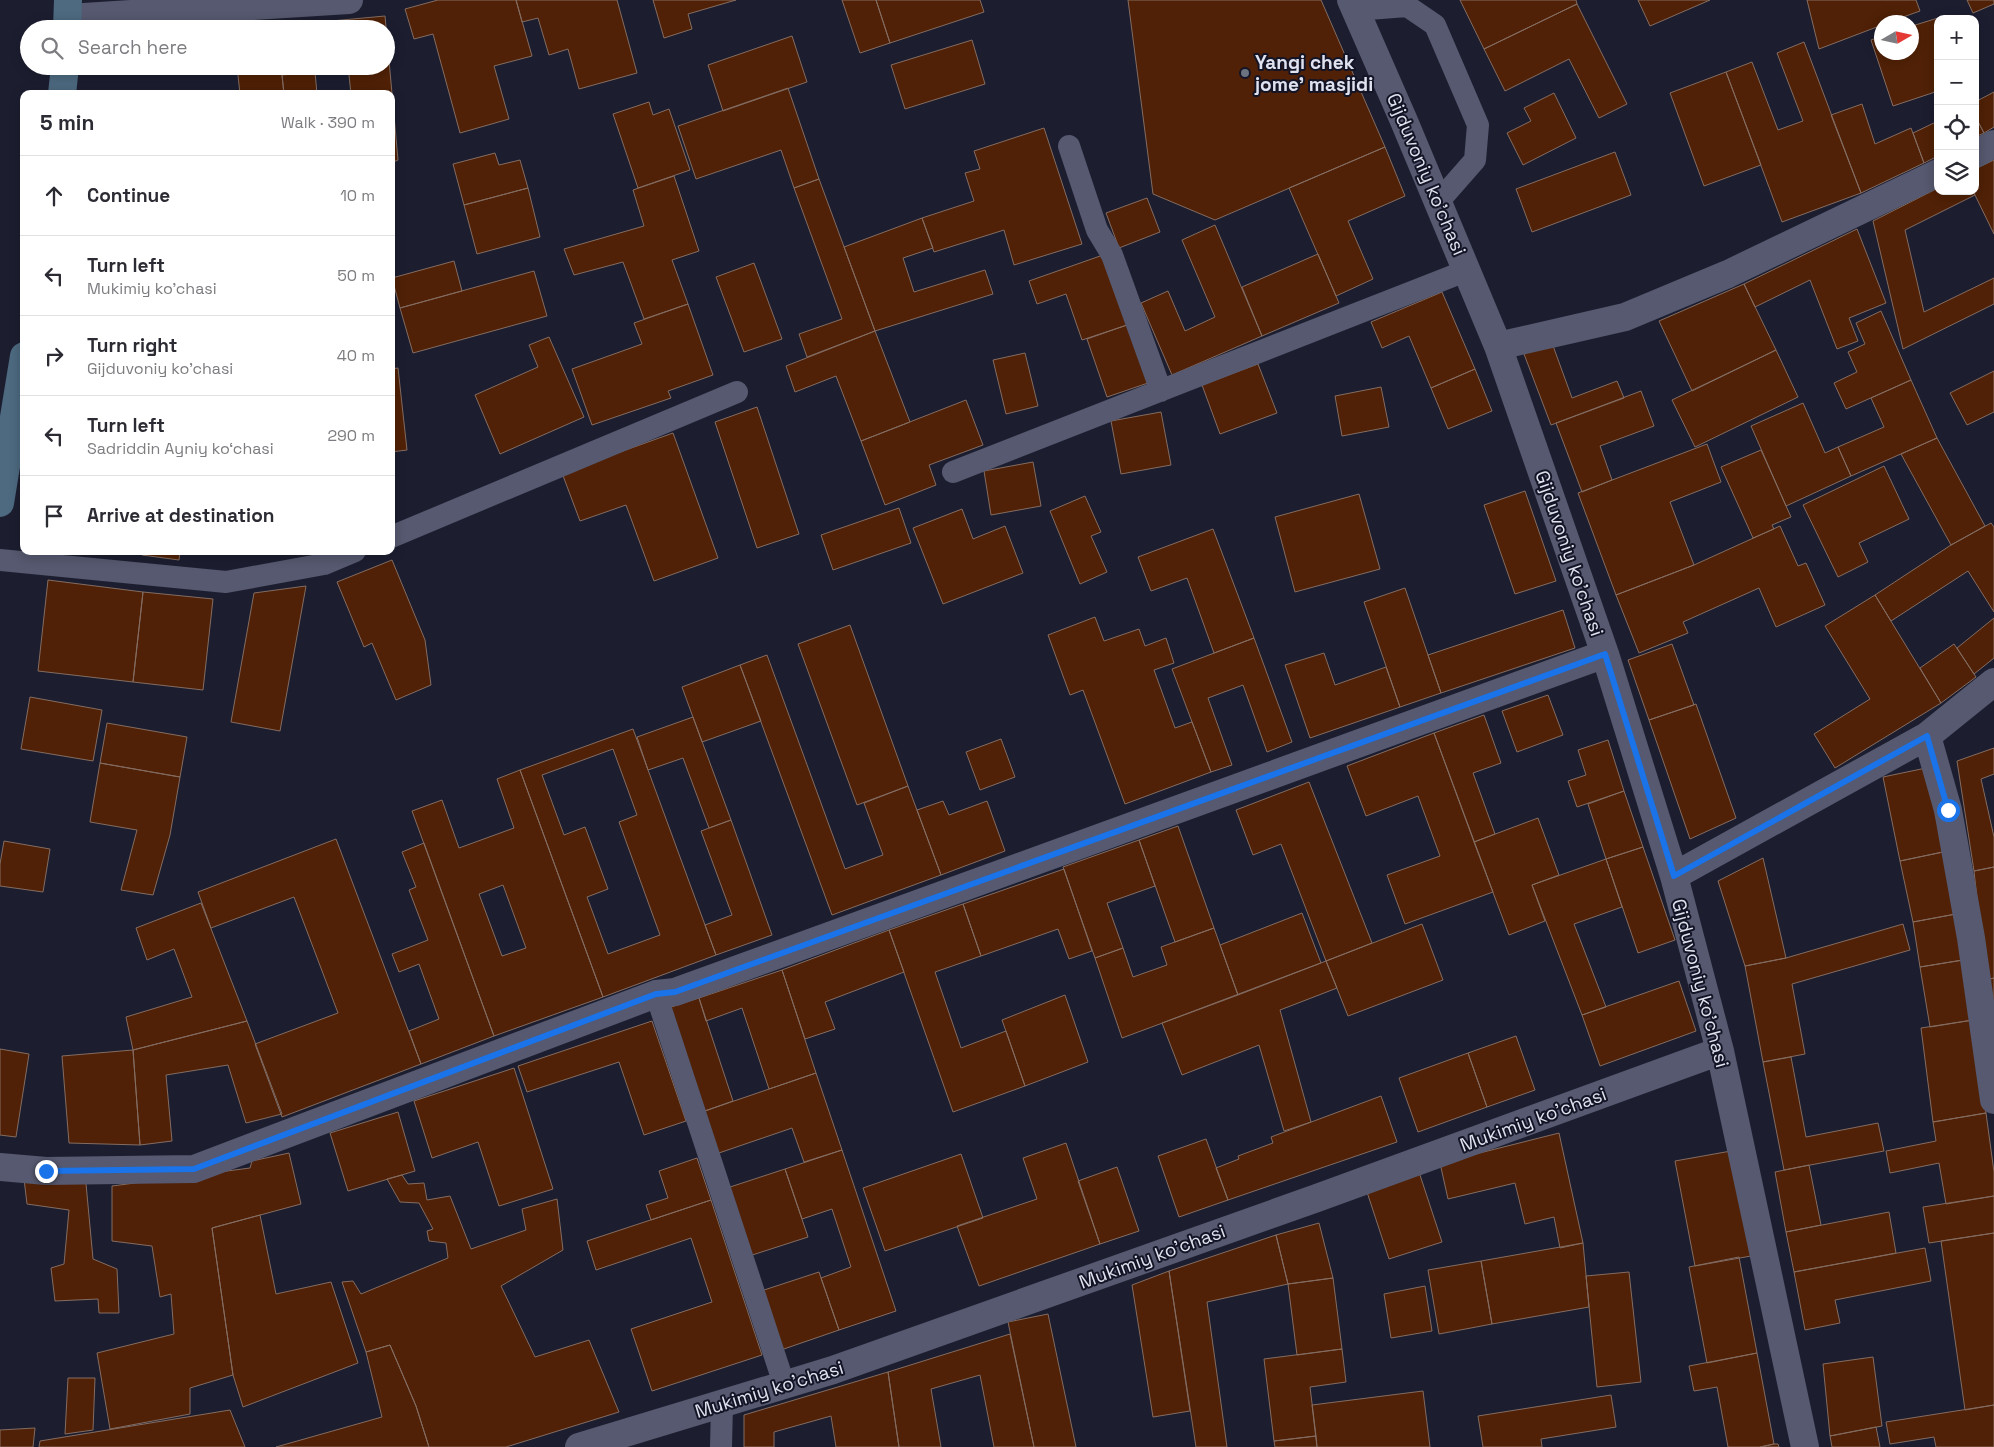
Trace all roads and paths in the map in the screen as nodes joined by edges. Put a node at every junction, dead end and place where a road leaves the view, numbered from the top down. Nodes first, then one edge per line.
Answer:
1 (349, 0) edge
2 (1353, 5) edge
3 (68, 16) edge
4 (64, 75) edge
5 (62, 90) edge
6 (1994, 144) edge
7 (1069, 146) dead end
8 (1979, 152) edge
9 (1934, 175) edge
10 (1438, 201) junction
11 (1468, 270) junction
12 (1498, 346) junction
13 (20, 380) edge
14 (1161, 391) junction
15 (737, 392) dead end
16 (952, 472) dead end
17 (0, 502) edge
18 (395, 535) edge
19 (345, 555) edge
20 (0, 560) edge
21 (1605, 654) junction
22 (1994, 682) edge
23 (1927, 736) junction
24 (1674, 876) junction
25 (656, 994) junction
26 (1720, 1050) junction
27 (1994, 1100) edge
28 (0, 1167) edge
29 (784, 1384) junction
30 (722, 1404) junction
31 (579, 1447) edge
32 (721, 1447) edge
33 (1805, 1447) edge

1 - 3 street
2 - 10 street, Gijduvoniy ko'chasi
2 - 10 lane
4 - 5 main road
6 - 8 street
7 - 14 lane
9 - 12 street
10 - 11 street, Gijduvoniy ko'chasi
11 - 12 street, Gijduvoniy ko'chasi
11 - 14 lane
12 - 21 street, Gijduvoniy ko'chasi
13 - 17 main road
14 - 16 lane
15 - 18 lane
19 - 20 lane
21 - 24 street, Gijduvoniy ko'chasi
21 - 25 street
22 - 23 street
23 - 24 street
23 - 27 street
24 - 26 street, Gijduvoniy ko'chasi
25 - 28 street
25 - 29 lane
26 - 29 street, Mukimiy ko'chasi
26 - 33 street, Gijduvoniy ko'chasi
29 - 30 street, Mukimiy ko'chasi
30 - 31 street, Mukimiy ko'chasi
30 - 32 lane

